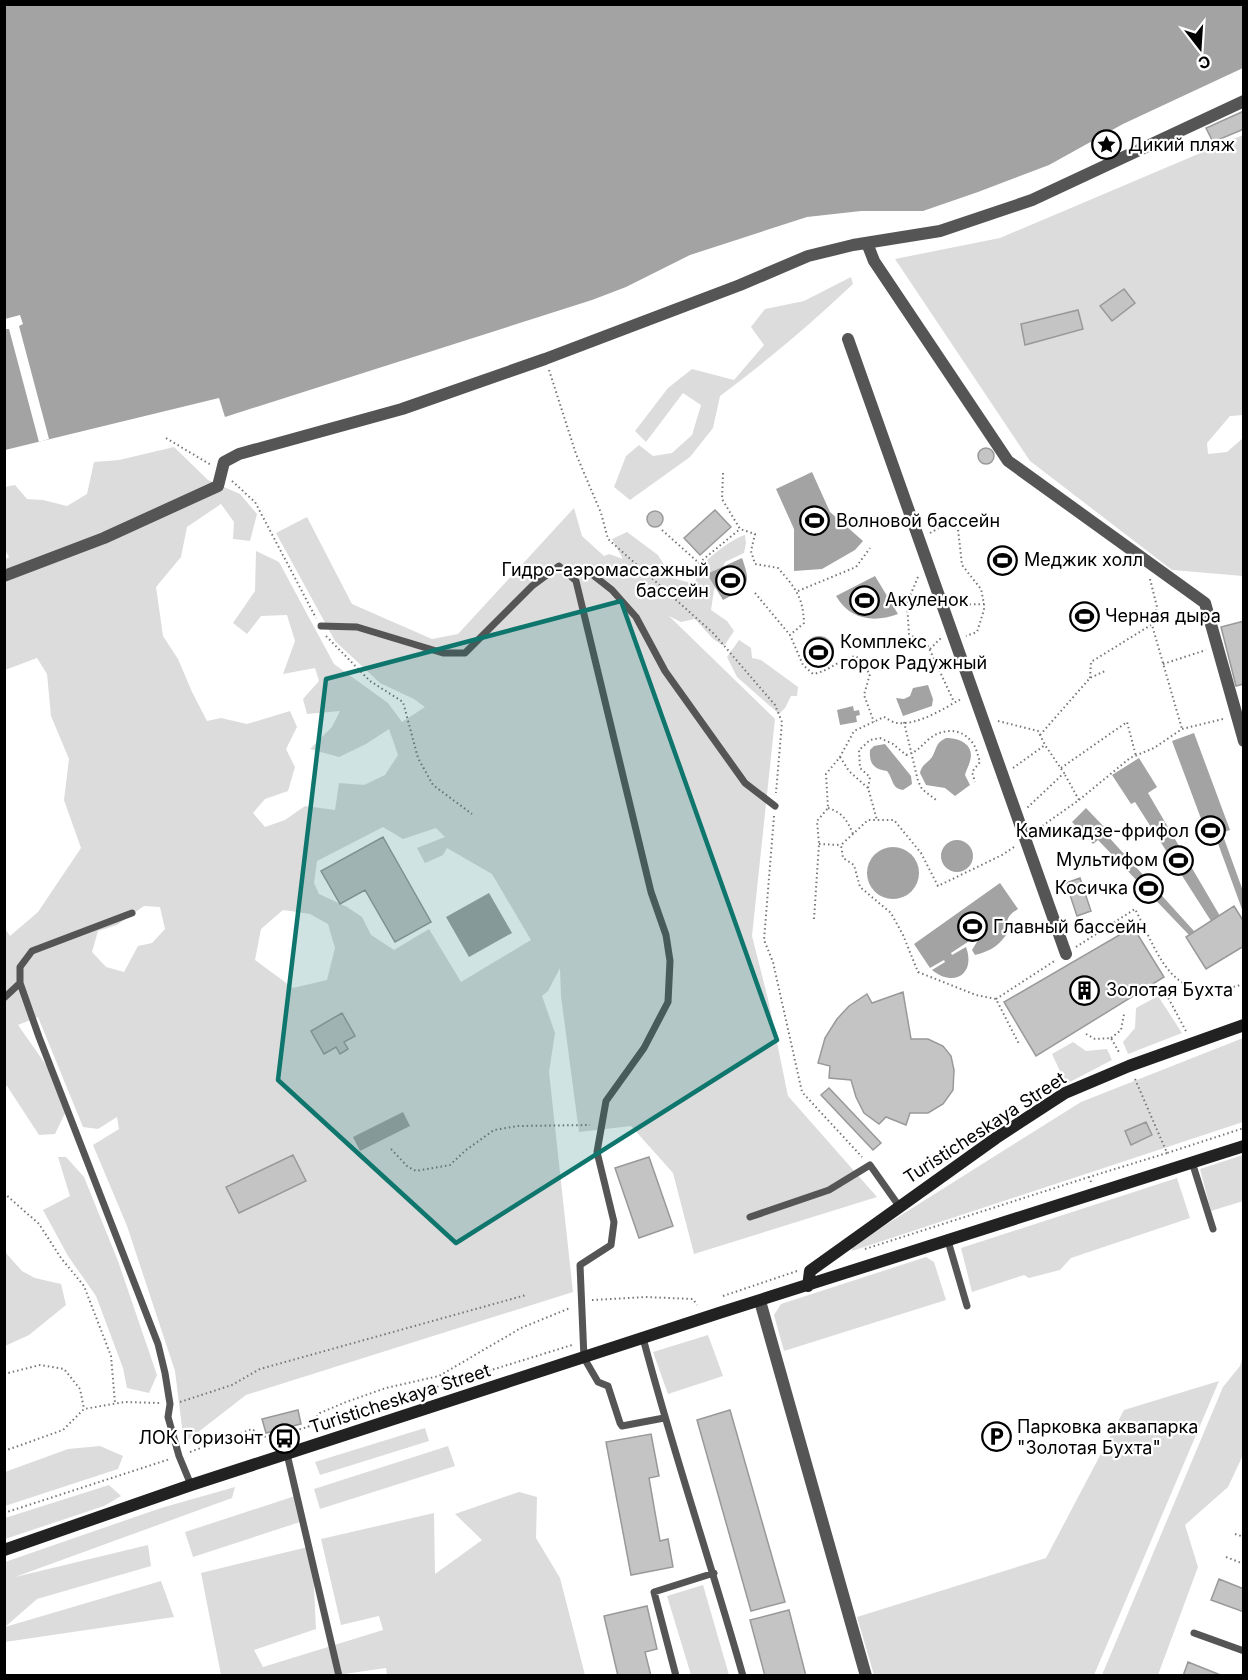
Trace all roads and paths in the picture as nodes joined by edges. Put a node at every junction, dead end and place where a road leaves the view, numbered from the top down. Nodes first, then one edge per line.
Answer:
1 (1244, 101) edge
2 (867, 243) junction
3 (848, 339) dead end
4 (545, 359) junction
5 (723, 473) dead end
6 (740, 529) junction
7 (662, 530) dead end
8 (919, 539) junction
9 (870, 548) dead end
10 (926, 557) junction
11 (1146, 561) junction
12 (4, 576) edge
13 (592, 576) dead end
14 (798, 591) junction
15 (754, 593) dead end
16 (984, 604) junction
17 (943, 605) junction
18 (1152, 625) junction
19 (321, 626) dead end
20 (790, 635) junction
21 (955, 640) junction
22 (1217, 646) junction
23 (1163, 664) junction
24 (1105, 671) dead end
25 (1090, 678) junction
26 (976, 696) junction
27 (954, 702) junction
28 (1236, 715) junction
29 (983, 718) junction
30 (874, 722) junction
31 (904, 722) junction
32 (1182, 729) junction
33 (1040, 735) junction
34 (1244, 741) edge
35 (1045, 745) junction
36 (912, 753) junction
37 (1136, 756) junction
38 (840, 757) junction
39 (1060, 768) junction
40 (1064, 773) junction
41 (1004, 775) junction
42 (975, 782) dead end
43 (868, 788) junction
44 (936, 800) dead end
45 (1079, 800) junction
46 (775, 806) junction
47 (828, 808) junction
48 (1018, 816) junction
49 (877, 820) junction
50 (853, 834) junction
51 (1026, 838) junction
52 (819, 844) junction
53 (841, 845) junction
54 (132, 913) dead end
55 (814, 919) dead end
56 (1066, 954) junction
57 (20, 983) junction
58 (1244, 984) edge
59 (1164, 990) dead end
60 (4, 998) edge
61 (996, 999) junction
62 (1124, 1014) dead end
63 (1244, 1025) edge
64 (1086, 1034) dead end
65 (1111, 1038) junction
66 (1194, 1042) junction
67 (1019, 1044) dead end
68 (1129, 1065) junction
69 (602, 1125) junction
70 (1244, 1128) edge
71 (1244, 1146) edge
72 (391, 1149) dead end
73 (1192, 1162) junction
74 (870, 1165) junction
75 (1089, 1177) dead end
76 (4, 1193) edge
77 (899, 1206) junction
78 (750, 1217) dead end
79 (1213, 1229) dead end
80 (948, 1241) junction
81 (865, 1249) dead end
82 (799, 1270) dead end
83 (808, 1286) junction
84 (526, 1295) dead end
85 (716, 1299) dead end
86 (760, 1301) junction
87 (582, 1303) junction
88 (697, 1305) dead end
89 (967, 1306) dead end
90 (643, 1338) junction
91 (583, 1343) junction
92 (585, 1358) junction
93 (4, 1374) edge
94 (115, 1403) junction
95 (170, 1404) junction
96 (84, 1409) junction
97 (664, 1418) junction
98 (307, 1427) junction
99 (4, 1451) edge
100 (287, 1454) junction
101 (179, 1456) junction
102 (191, 1485) junction
103 (4, 1513) edge
104 (1235, 1534) dead end
105 (1244, 1537) edge
106 (4, 1550) edge
107 (1227, 1557) dead end
108 (1244, 1564) edge
109 (714, 1573) junction
110 (1194, 1633) dead end
111 (1244, 1651) edge
112 (339, 1676) edge
113 (676, 1676) edge
114 (743, 1676) edge
115 (866, 1676) edge

1 - 2 street
2 - 4 street
2 - 11 street
3 - 8 street
4 - 12 street
4 - 46 path
5 - 6 path
6 - 7 path
6 - 14 path
8 - 10 street
8 - 16 path
9 - 14 path
10 - 17 street
10 - 27 path
11 - 18 path
11 - 22 street
13 - 46 lane
14 - 20 path
15 - 20 path
16 - 17 path
16 - 21 path
17 - 21 street
18 - 23 path
18 - 25 path
19 - 69 lane
20 - 30 path
21 - 26 street
22 - 23 path
22 - 28 street
23 - 32 path
24 - 25 path
25 - 33 path
26 - 27 path
26 - 29 street
27 - 31 path
28 - 32 path
28 - 34 street
29 - 33 path
29 - 41 street
30 - 31 path
30 - 38 path
31 - 36 path
32 - 37 path
33 - 35 path
35 - 39 path
35 - 41 path
36 - 42 path
36 - 43 path
36 - 44 path
37 - 39 path
37 - 45 path
38 - 43 path
38 - 47 path
39 - 40 path
40 - 45 path
40 - 48 path
41 - 48 street
43 - 49 path
45 - 51 path
46 - 74 path
47 - 50 path
47 - 52 path
48 - 51 street
49 - 50 path
49 - 51 path
50 - 53 path
51 - 56 street
52 - 53 path
52 - 55 path
53 - 61 path
54 - 57 lane
56 - 58 path
56 - 61 path
57 - 60 lane
57 - 95 lane
59 - 66 path
61 - 67 path
62 - 65 path
63 - 66 street, Turisticheskaya Street
64 - 65 path
65 - 68 path
66 - 68 street, Turisticheskaya Street
68 - 70 path
68 - 77 street, Turisticheskaya Street
69 - 72 path
69 - 87 lane
71 - 73 street, Turisticheskaya Street
73 - 79 lane
73 - 80 street, Turisticheskaya Street
74 - 77 lane
74 - 78 lane
75 - 81 path
76 - 94 path
77 - 83 street, Turisticheskaya Street
80 - 83 street, Turisticheskaya Street
80 - 89 lane
82 - 85 path
83 - 86 street, Turisticheskaya Street
84 - 95 path
86 - 90 street, Turisticheskaya Street
86 - 115 street
87 - 88 path
87 - 91 lane
87 - 98 path
90 - 92 street, Turisticheskaya Street
90 - 97 lane
91 - 92 lane
91 - 98 path
92 - 97 lane
92 - 100 street, Turisticheskaya Street
93 - 96 path
94 - 95 path
94 - 96 path
95 - 101 lane
96 - 99 path
97 - 109 lane
98 - 101 path
100 - 102 street, Turisticheskaya Street
100 - 112 lane
101 - 102 lane
101 - 103 path
102 - 106 street, Turisticheskaya Street
104 - 105 path
107 - 108 path
109 - 113 lane
109 - 114 lane
110 - 111 lane

